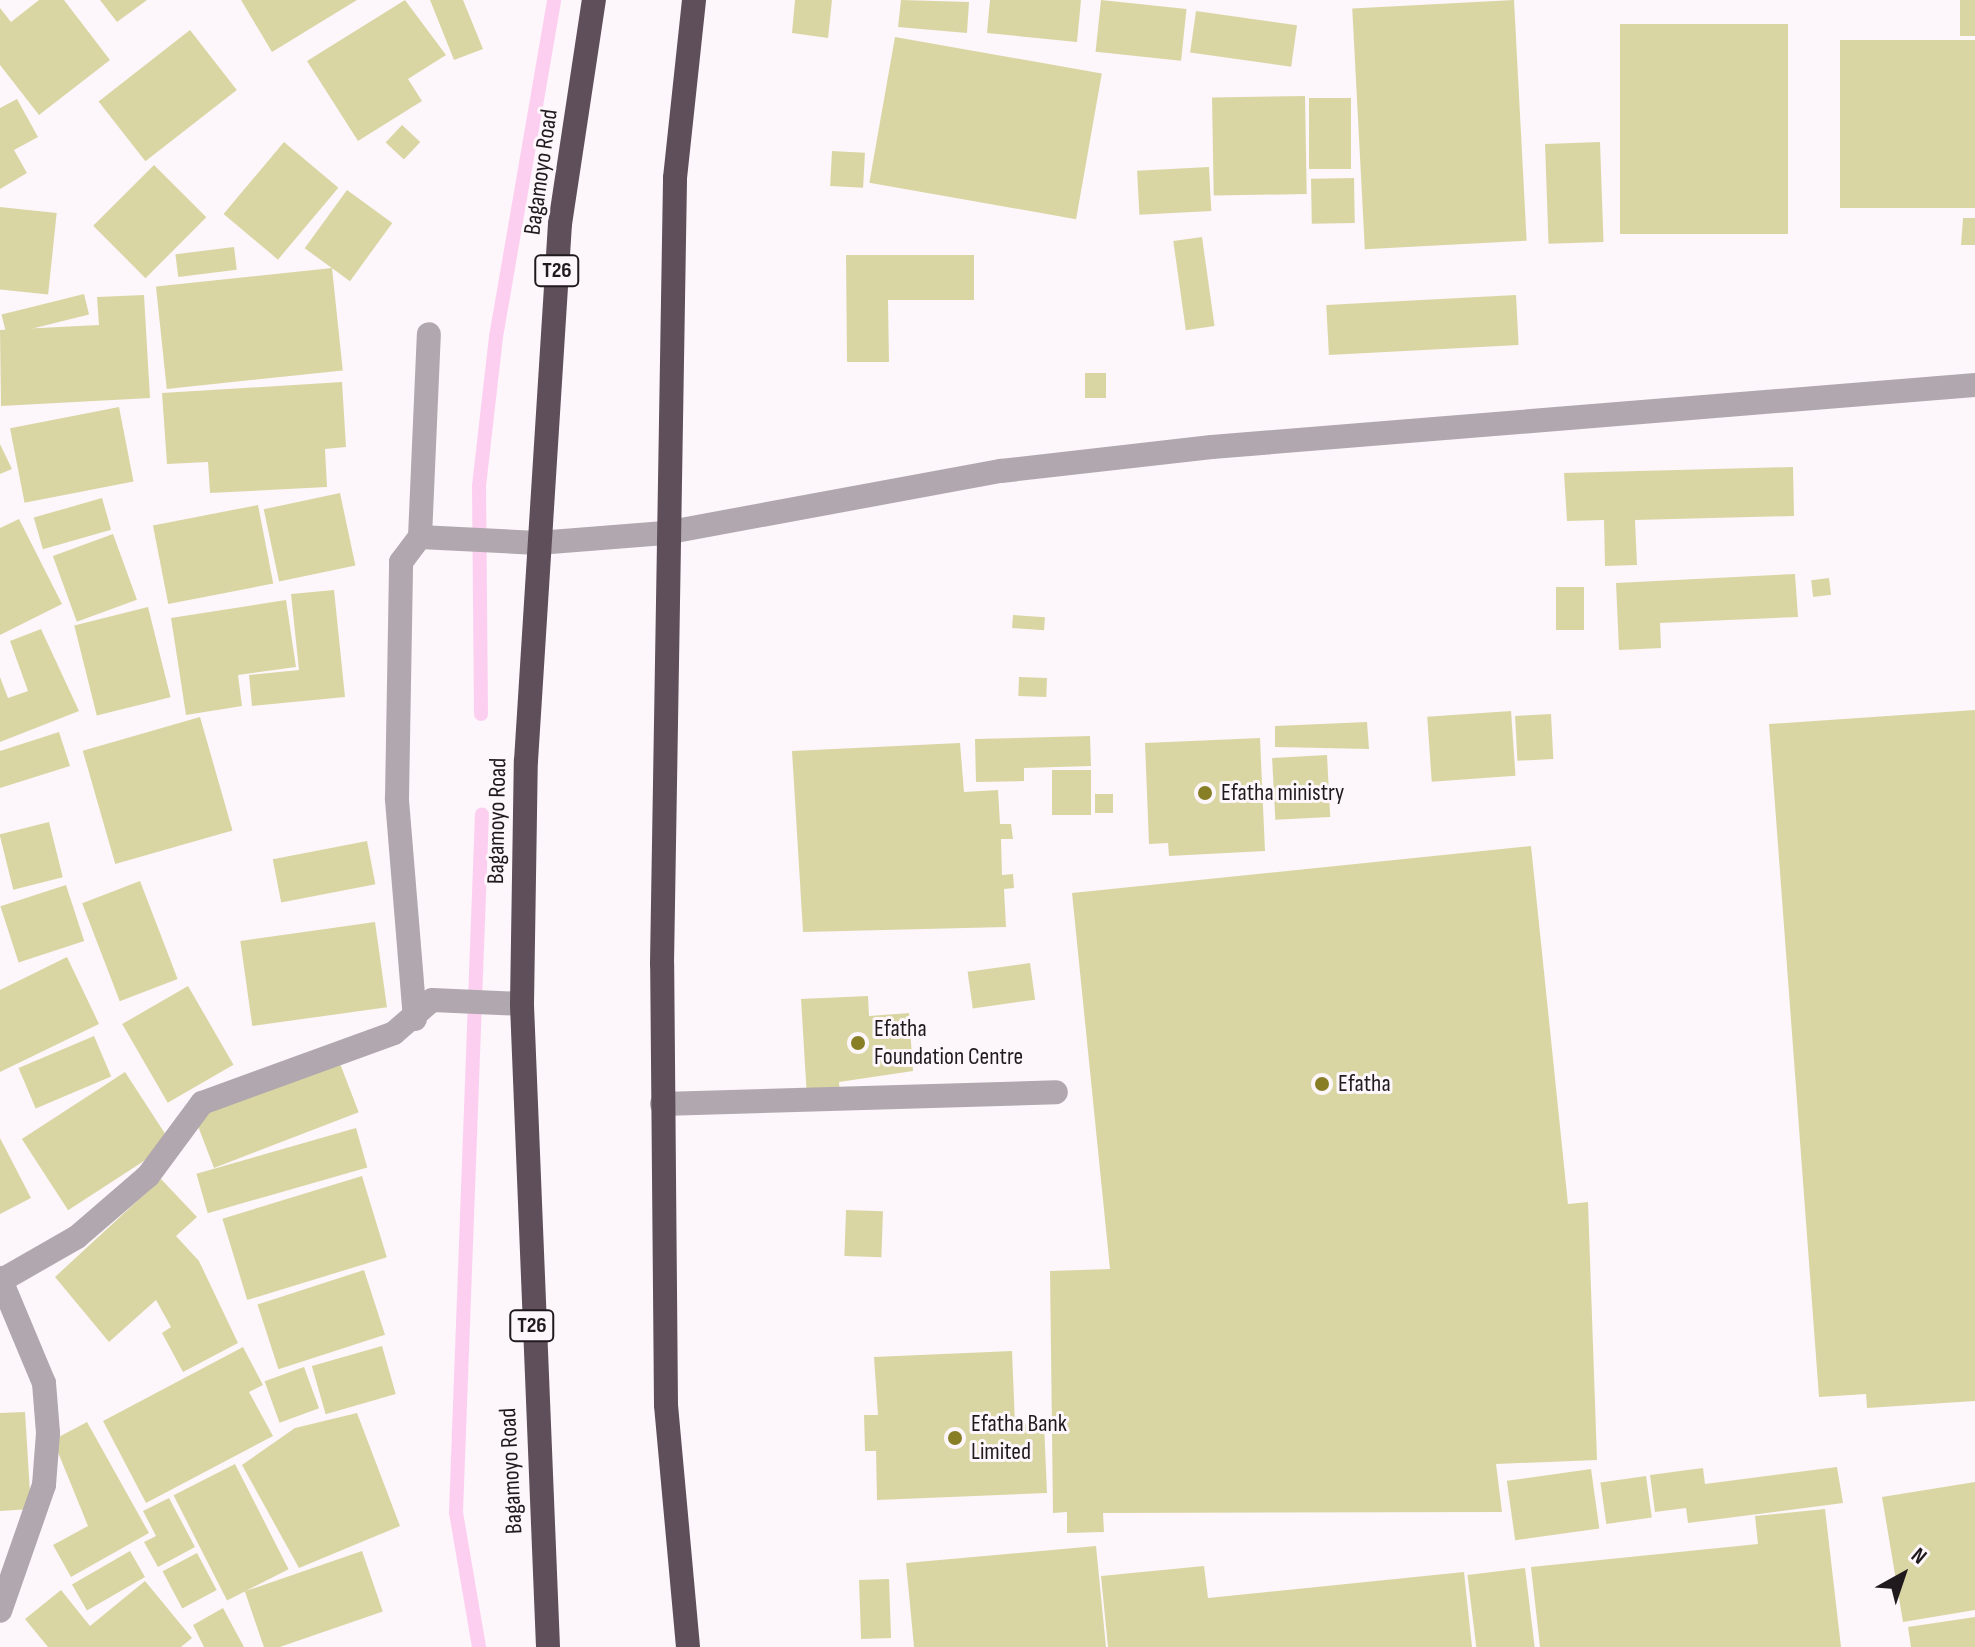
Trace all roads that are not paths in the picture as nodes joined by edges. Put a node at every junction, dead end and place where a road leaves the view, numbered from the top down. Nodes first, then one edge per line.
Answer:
1 (594, 0) edge
2 (694, 0) edge
3 (429, 334) dead end
4 (1975, 385) edge
5 (665, 533) junction
6 (420, 537) junction
7 (538, 543) junction
8 (522, 1004) junction
9 (415, 1019) junction
10 (1056, 1092) dead end
11 (662, 1104) junction
12 (1, 1279) edge
13 (0, 1611) edge
14 (548, 1647) edge
15 (688, 1647) edge

1 - 7 highway, Bagamoyo Road / T26
2 - 5 highway
3 - 6 lane
4 - 5 lane
5 - 7 lane
5 - 11 highway
6 - 7 lane
6 - 9 lane
7 - 8 highway, Bagamoyo Road / T26
8 - 9 lane
8 - 14 highway, Bagamoyo Road / T26
9 - 12 lane
10 - 11 lane
11 - 15 highway
12 - 13 lane

